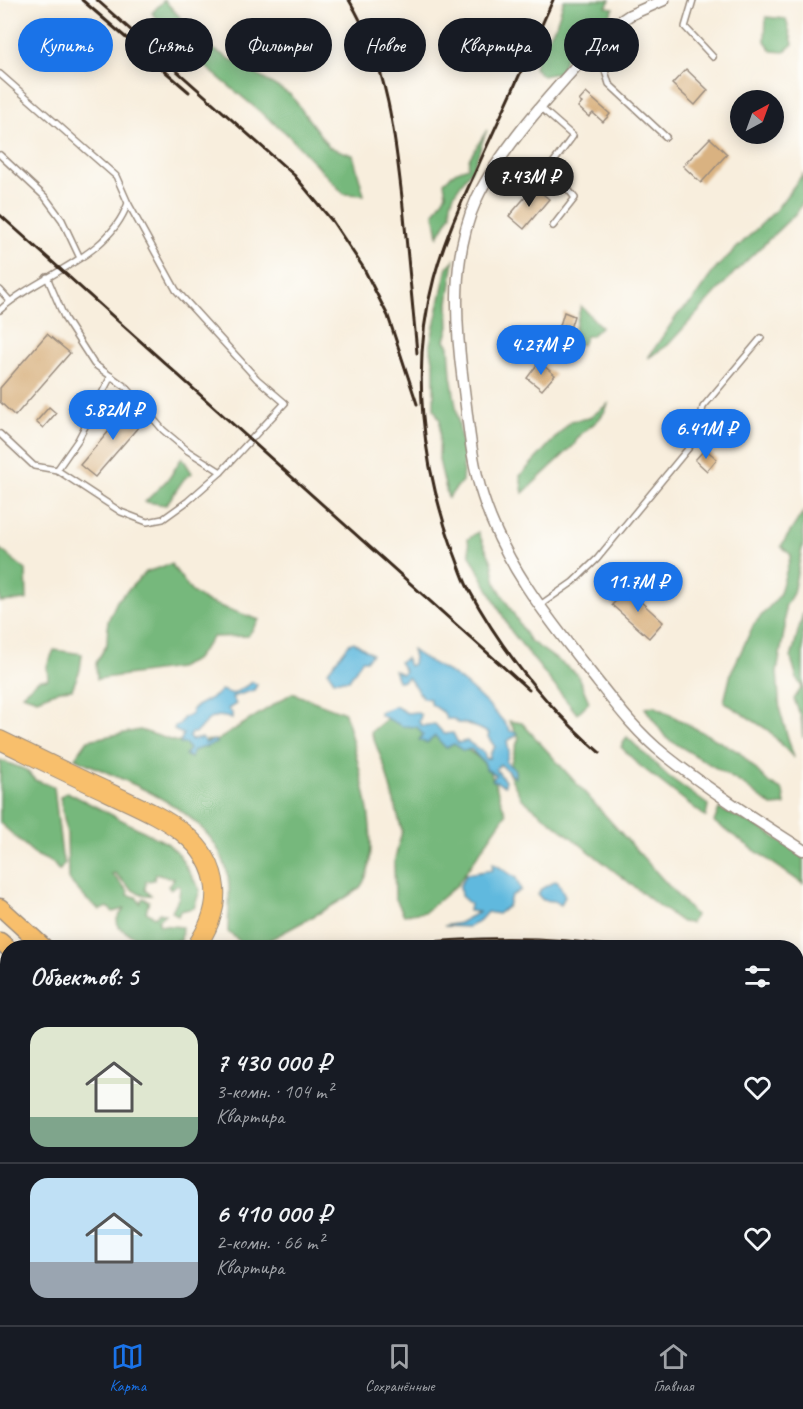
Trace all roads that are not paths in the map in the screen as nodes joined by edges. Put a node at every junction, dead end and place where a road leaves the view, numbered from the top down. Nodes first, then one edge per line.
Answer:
1 (664, 0) edge
2 (693, 0) edge
3 (626, 18) edge
4 (713, 57) dead end
5 (572, 72) edge
6 (605, 72) edge
7 (0, 74) edge
8 (541, 108) junction
9 (666, 137) dead end
10 (0, 155) edge
11 (128, 203) junction
12 (553, 226) dead end
13 (80, 258) junction
14 (47, 277) junction
15 (0, 290) edge
16 (10, 301) junction
17 (0, 310) edge
18 (761, 338) dead end
19 (111, 376) junction
20 (0, 434) edge
21 (57, 470) junction
22 (221, 472) junction
23 (540, 605) junction
24 (0, 740) edge
25 (803, 850) edge
26 (0, 907) edge
27 (36, 940) edge
28 (200, 940) edge

1 - 3 street
2 - 4 lane
5 - 8 street
6 - 9 lane
7 - 11 lane
8 - 12 lane
8 - 23 street
10 - 13 lane
11 - 13 lane
11 - 22 lane
13 - 14 lane
14 - 16 lane
14 - 19 lane
15 - 16 lane
16 - 17 lane
18 - 23 lane
19 - 21 lane
19 - 22 lane
20 - 21 lane
21 - 22 lane
23 - 25 street
24 - 28 highway
26 - 27 main road

